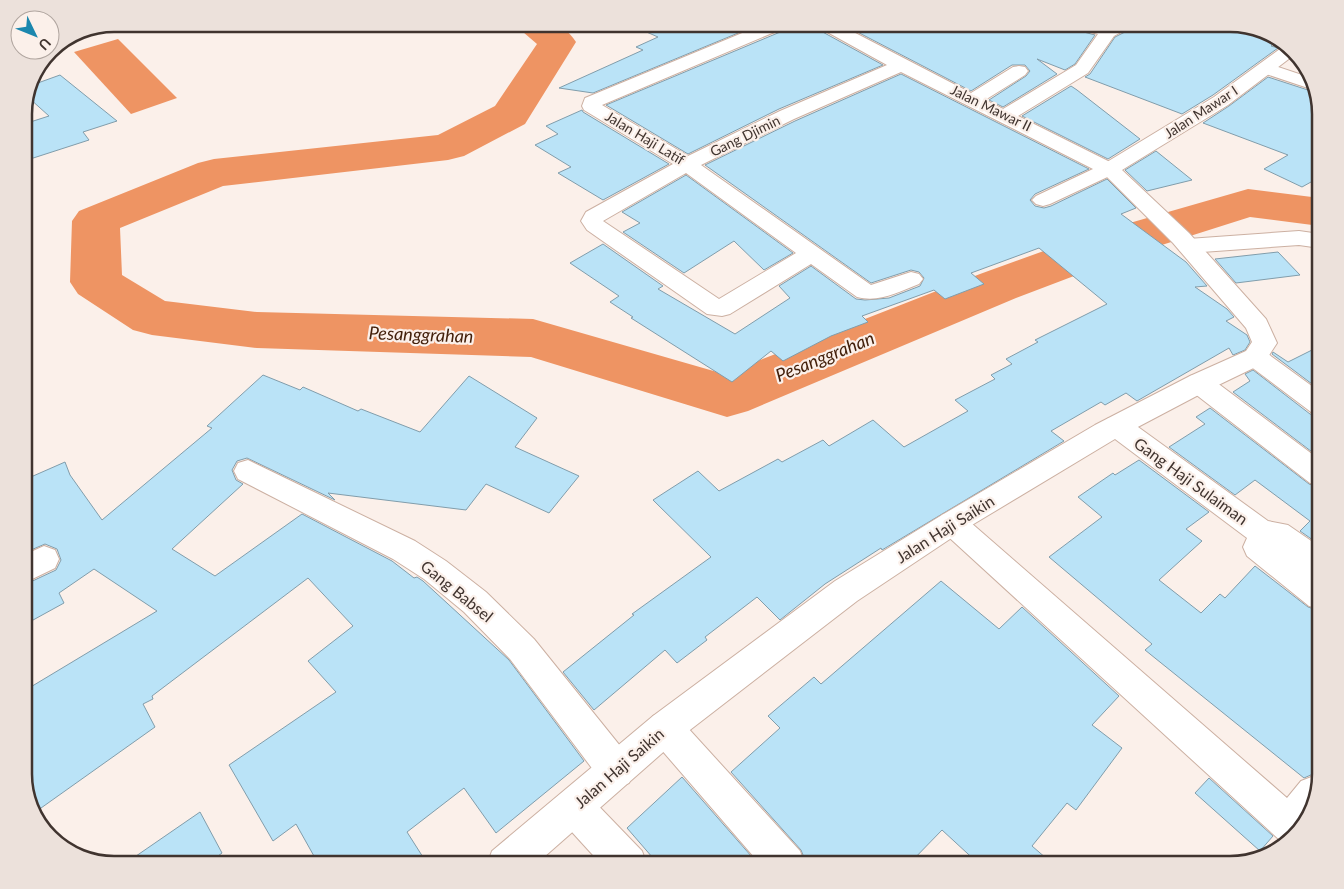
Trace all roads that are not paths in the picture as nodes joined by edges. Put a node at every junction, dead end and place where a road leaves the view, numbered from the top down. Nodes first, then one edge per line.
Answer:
1 (758, 32) edge
2 (841, 32) edge
3 (1112, 32) edge
4 (1284, 54) edge
5 (901, 65) junction
6 (1266, 68) junction
7 (1018, 71) dead end
8 (1305, 82) edge
9 (973, 99) junction
10 (1006, 116) junction
11 (687, 164) junction
12 (1109, 169) junction
13 (1043, 200) dead end
14 (1312, 240) edge
15 (1185, 242) junction
16 (812, 253) junction
17 (911, 278) dead end
18 (1254, 357) junction
19 (1199, 384) junction
20 (1312, 399) edge
21 (1116, 426) junction
22 (1312, 469) edge
23 (248, 471) dead end
24 (952, 523) junction
25 (1267, 533) junction
26 (1312, 557) edge
27 (1312, 590) edge
28 (665, 728) junction
29 (616, 770) junction
30 (574, 808) junction
31 (1293, 826) edge
32 (517, 856) edge
33 (619, 856) edge
34 (778, 856) edge

1 - 11 street, Jalan Haji Latif
2 - 5 street, Jalan Mawar II
3 - 10 street
4 - 6 street, Jalan Mawar I
5 - 9 street, Jalan Mawar II
5 - 11 street, Gang Djimin
6 - 8 street
6 - 12 street, Jalan Mawar I
7 - 9 street
9 - 10 street, Jalan Mawar II
10 - 12 street, Jalan Mawar II
11 - 16 street, Jalan Haji Latif
11 - 16 street, Gang Djimin
12 - 13 street, Jalan Mawar I
12 - 15 street, Jalan Mawar II
14 - 15 street
15 - 18 street
16 - 17 street, Jalan Haji Latif
18 - 19 street, Jalan Haji Saikin
18 - 20 street
19 - 21 street, Jalan Haji Saikin
19 - 22 street
21 - 24 street, Jalan Haji Saikin
21 - 25 street, Gang Haji Sulaiman
23 - 29 street, Gang Babsel
24 - 28 street, Jalan Haji Saikin
24 - 31 street
25 - 26 street, Gang Haji Sulaiman
25 - 27 street, Gang Haji Sulaiman
28 - 29 street, Jalan Haji Saikin
28 - 34 street
29 - 30 street, Jalan Haji Saikin
30 - 32 street, Jalan Haji Saikin
30 - 33 street

